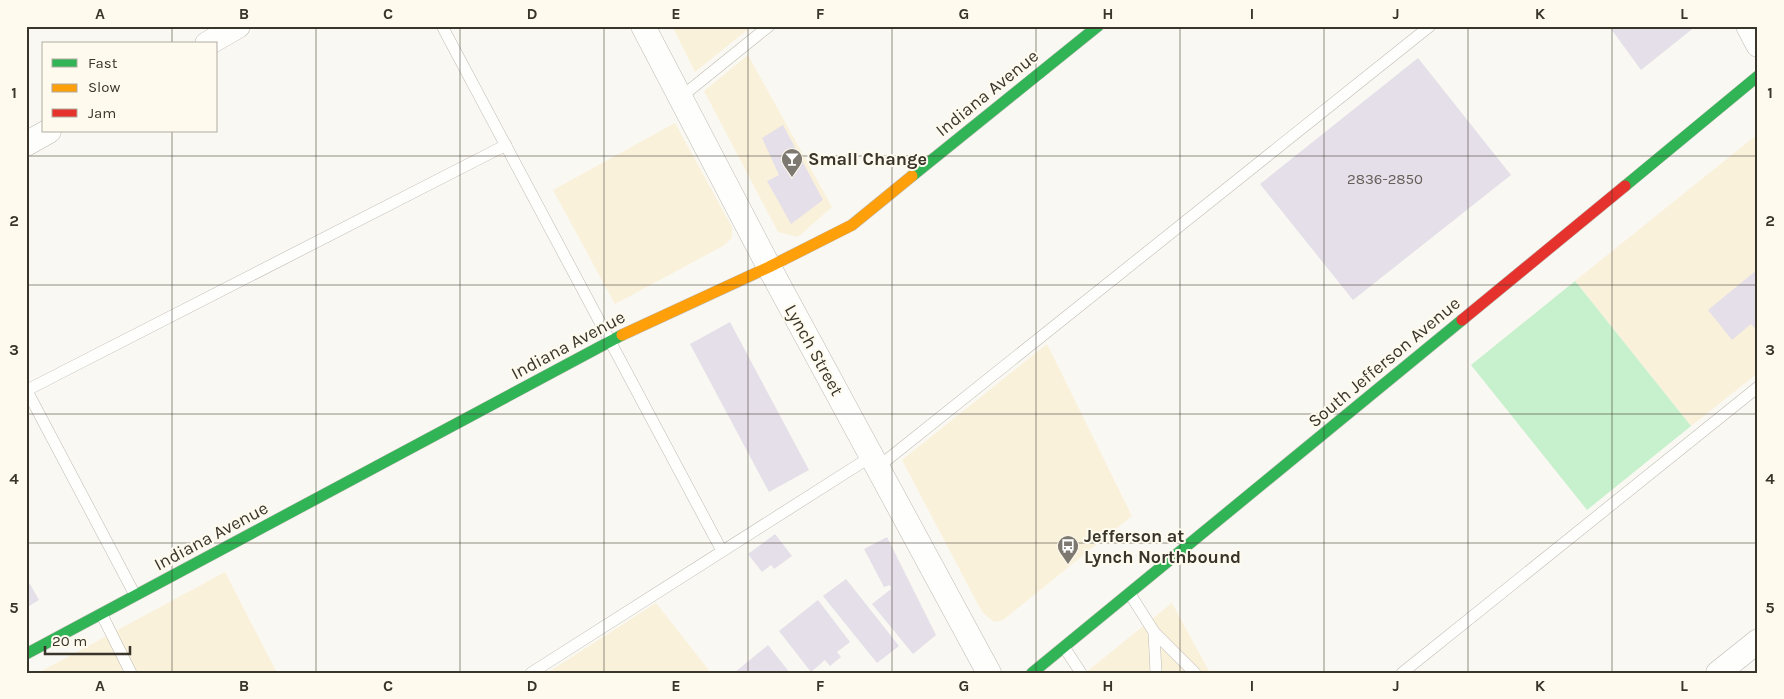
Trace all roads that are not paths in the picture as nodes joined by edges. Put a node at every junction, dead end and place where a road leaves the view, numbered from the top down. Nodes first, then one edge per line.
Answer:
1 (238, 26) edge
2 (442, 26) edge
3 (643, 26) edge
4 (769, 26) edge
5 (1098, 26) edge
6 (1430, 26) edge
7 (1748, 26) edge
8 (210, 42) edge
9 (1758, 45) edge
10 (1758, 76) edge
11 (681, 97) junction
12 (47, 132) edge
13 (26, 144) edge
14 (506, 145) junction
15 (769, 267) junction
16 (610, 340) junction
17 (1758, 387) edge
18 (27, 390) edge
19 (875, 461) junction
20 (722, 551) junction
21 (1130, 594) junction
22 (136, 597) junction
23 (102, 615) junction
24 (1154, 632) junction
25 (1758, 641) edge
26 (1064, 647) junction
27 (26, 654) edge
28 (131, 673) edge
29 (531, 673) edge
30 (989, 673) edge
31 (1032, 673) edge
32 (1080, 673) edge
33 (1156, 673) edge
34 (1195, 673) edge
35 (1402, 673) edge
36 (1718, 673) edge

1 - 8 street
2 - 14 lane
3 - 11 street, Lynch Street
4 - 11 lane
5 - 15 street, Indiana Avenue
6 - 19 lane
7 - 9 street
10 - 21 street, South Jefferson Avenue
11 - 15 street, Lynch Street
12 - 13 street
14 - 16 lane
14 - 18 lane
15 - 16 street, Indiana Avenue
15 - 19 street, Lynch Street
16 - 20 lane
16 - 22 street, Indiana Avenue
17 - 35 lane
18 - 22 lane
19 - 20 lane
19 - 30 street, Lynch Street
20 - 29 lane
21 - 24 lane
21 - 26 street, South Jefferson Avenue
22 - 23 street, Indiana Avenue
23 - 27 street, Indiana Avenue
23 - 28 lane
24 - 33 lane
24 - 34 lane
25 - 36 street
26 - 31 street, South Jefferson Avenue
26 - 32 lane

